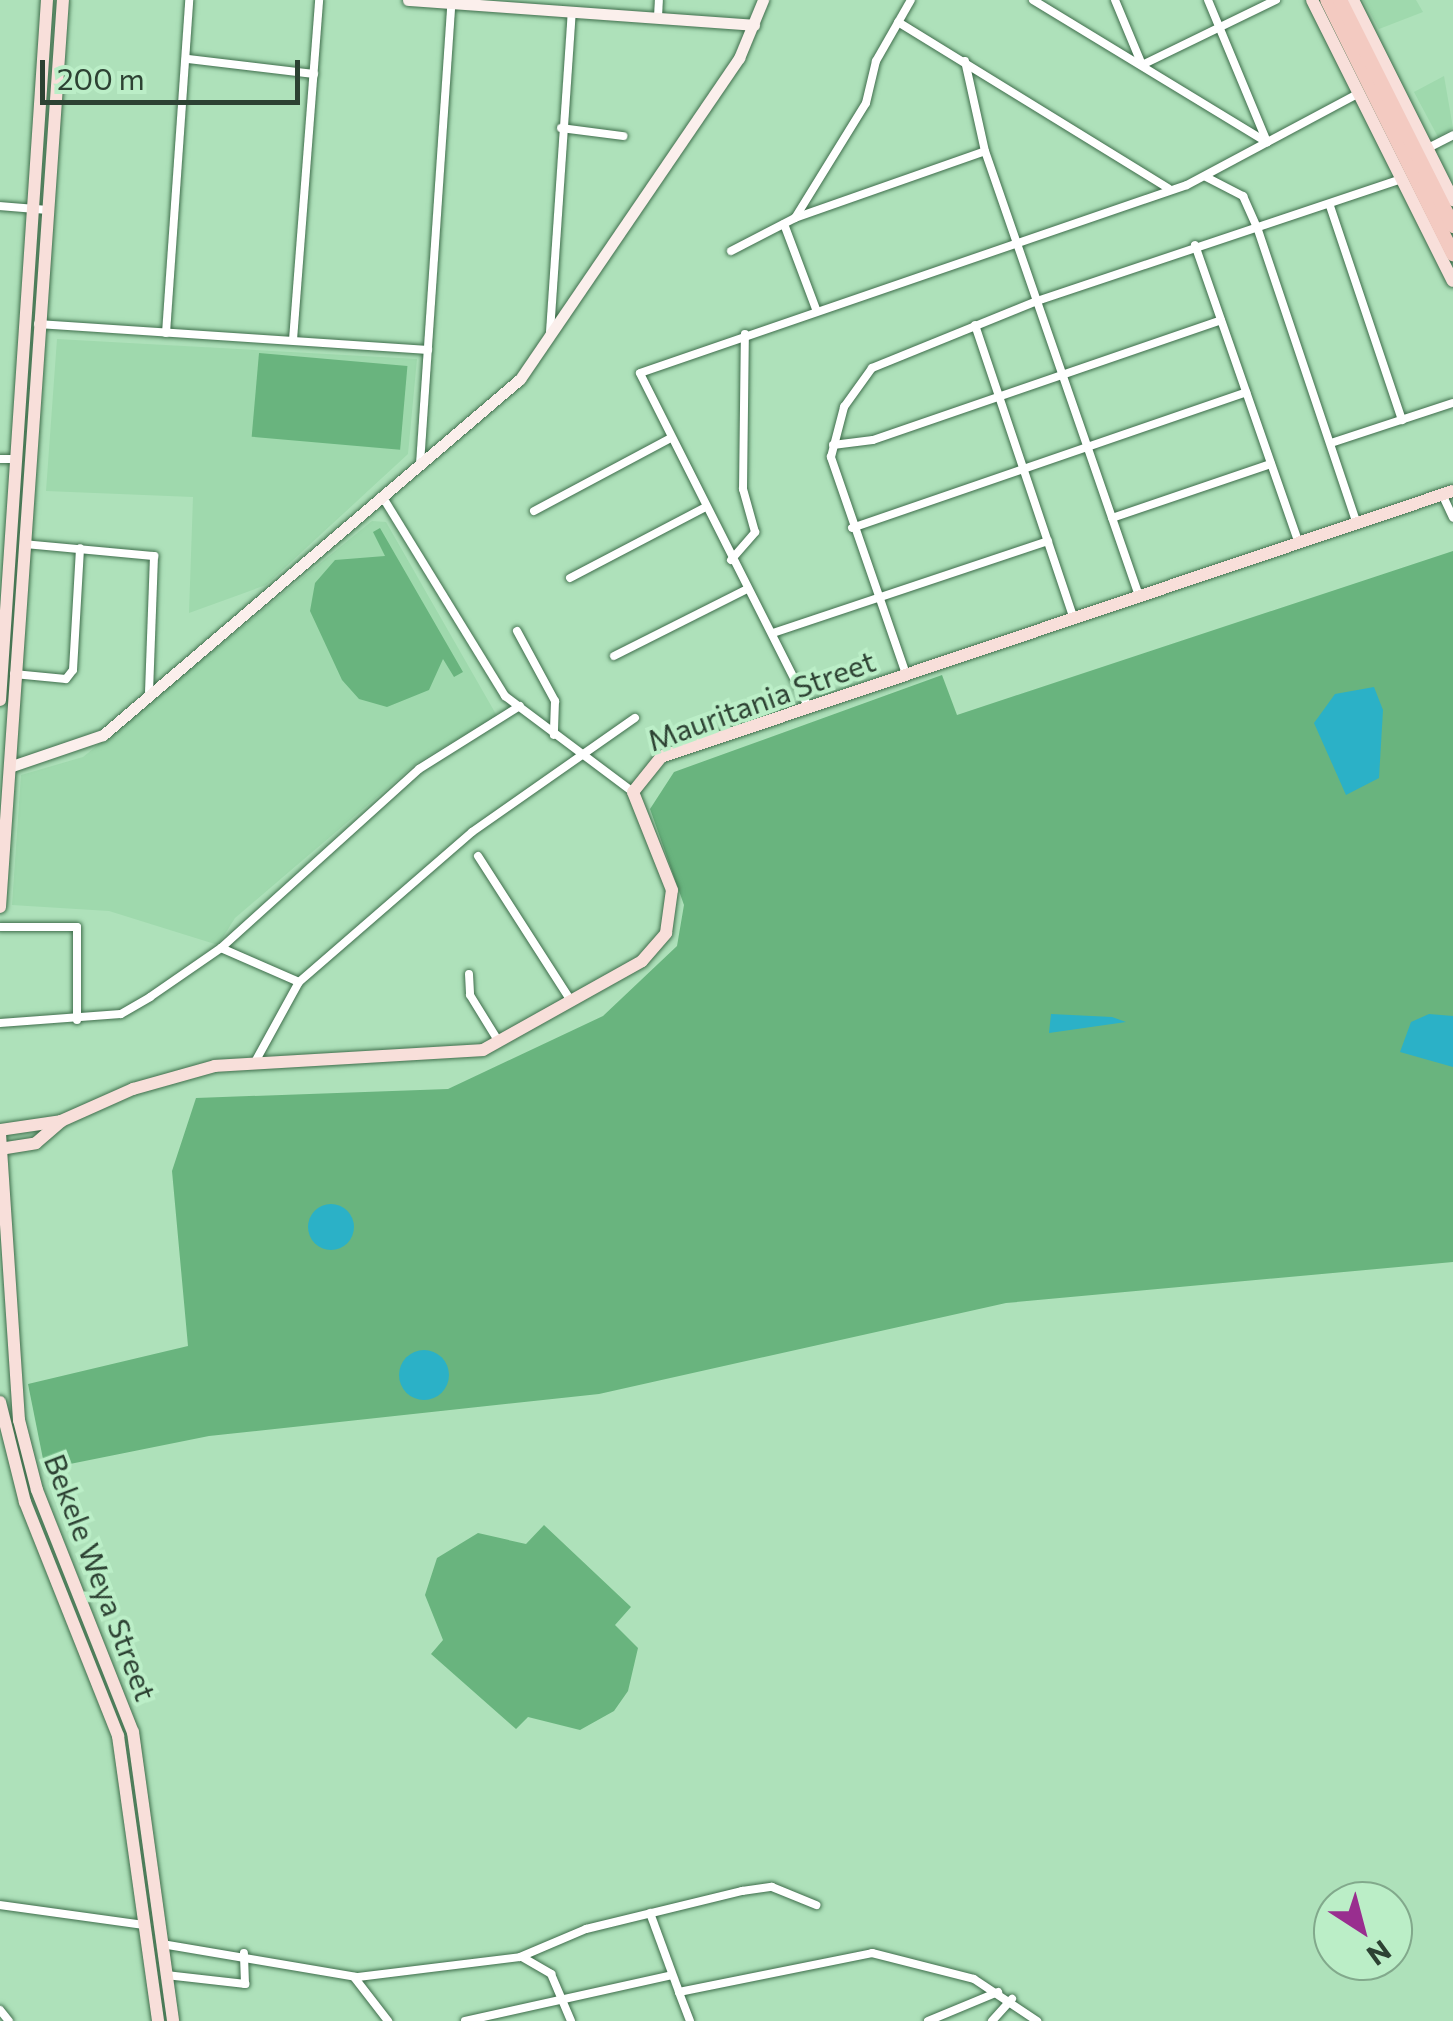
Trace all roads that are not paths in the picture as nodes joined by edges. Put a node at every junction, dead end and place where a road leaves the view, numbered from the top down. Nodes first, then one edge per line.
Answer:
1 (47, 0) edge
2 (63, 0) edge
3 (189, 0) edge
4 (318, 0) edge
5 (408, 0) edge
6 (660, 0) edge
7 (764, 0) edge
8 (912, 0) edge
9 (1034, 0) edge
10 (1114, 0) edge
11 (1208, 0) edge
12 (1276, 0) edge
13 (1312, 0) edge
14 (1328, 0) edge
15 (1340, 0) edge
16 (1353, 0) edge
17 (452, 1) edge
18 (550, 5) edge
19 (572, 12) junction
20 (658, 18) junction
21 (898, 22) junction
22 (754, 25) junction
23 (1219, 27) junction
24 (188, 59) junction
25 (965, 61) junction
26 (1142, 64) junction
27 (314, 74) junction
28 (1359, 93) junction
29 (562, 128) junction
30 (1453, 135) edge
31 (624, 136) dead end
32 (1267, 142) junction
33 (1426, 150) junction
34 (985, 152) junction
35 (1206, 177) junction
36 (1401, 178) junction
37 (1449, 184) edge
38 (1169, 189) junction
39 (1453, 200) edge
40 (0, 206) edge
41 (1330, 206) junction
42 (41, 210) junction
43 (795, 218) junction
44 (784, 224) junction
45 (1453, 226) edge
46 (1257, 228) junction
47 (1016, 240) junction
48 (1195, 246) junction
49 (731, 250) dead end
50 (1453, 254) edge
51 (1453, 281) edge
52 (1038, 301) junction
53 (816, 309) junction
54 (1221, 320) junction
55 (36, 324) junction
56 (975, 325) junction
57 (166, 333) junction
58 (744, 334) junction
59 (551, 336) junction
60 (294, 340) junction
61 (428, 350) junction
62 (1064, 378) junction
63 (1246, 392) junction
64 (1000, 398) junction
65 (1453, 403) edge
66 (1402, 420) junction
67 (669, 438) junction
68 (1331, 443) junction
69 (832, 445) junction
70 (1088, 447) junction
71 (6, 459) edge
72 (420, 464) junction
73 (1271, 464) junction
74 (1024, 469) junction
75 (1448, 492) edge
76 (382, 496) junction
77 (704, 508) junction
78 (534, 511) dead end
79 (1112, 518) junction
80 (1453, 518) edge
81 (1356, 521) junction
82 (852, 528) junction
83 (1298, 540) junction
84 (1048, 541) junction
85 (24, 544) junction
86 (80, 548) junction
87 (731, 560) junction
88 (570, 578) dead end
89 (747, 589) junction
90 (1139, 595) junction
91 (877, 600) junction
92 (1074, 617) junction
93 (517, 631) dead end
94 (773, 633) junction
95 (614, 656) dead end
96 (1, 673) edge
97 (906, 674) junction
98 (18, 675) junction
99 (149, 694) junction
100 (0, 700) edge
101 (520, 706) junction
102 (808, 708) junction
103 (635, 718) dead end
104 (554, 735) junction
105 (580, 756) junction
106 (12, 766) junction
107 (633, 792) junction
108 (478, 856) dead end
109 (0, 907) edge
110 (0, 927) edge
111 (221, 948) junction
112 (469, 974) dead end
113 (299, 982) junction
114 (571, 1001) junction
115 (77, 1020) junction
116 (0, 1022) edge
117 (499, 1042) junction
118 (255, 1062) junction
119 (61, 1121) junction
120 (0, 1132) edge
121 (1, 1149) edge
122 (0, 1402) edge
123 (143, 1781) junction
124 (127, 1782) junction
125 (816, 1904) dead end
126 (0, 1905) edge
127 (650, 1912) junction
128 (153, 1925) junction
129 (162, 1944) junction
130 (244, 1953) junction
131 (520, 1956) junction
132 (166, 1975) junction
133 (672, 1975) junction
134 (354, 1976) junction
135 (678, 1992) junction
136 (998, 1992) junction
137 (563, 1999) junction
138 (1012, 1999) junction
139 (0, 2010) edge
140 (9, 2021) edge
141 (158, 2021) edge
142 (173, 2021) edge
143 (388, 2021) edge
144 (465, 2021) edge
145 (572, 2021) edge
146 (690, 2021) edge
147 (928, 2021) edge
148 (992, 2021) edge
149 (1037, 2021) edge

1 - 42 main road
2 - 42 main road
3 - 24 street
4 - 27 street
5 - 17 street
6 - 20 street
7 - 22 street
8 - 21 street
9 - 26 street
10 - 26 street
11 - 23 street
12 - 23 street
13 - 28 main road
14 - 50 highway
15 - 45 highway
16 - 33 main road
17 - 18 street
17 - 61 street
18 - 19 street
19 - 20 street
19 - 29 street
20 - 22 street
21 - 25 street
21 - 43 street
22 - 59 street
23 - 26 street
23 - 32 street
24 - 27 street
24 - 57 street
25 - 34 street
25 - 38 street
26 - 32 street
27 - 60 street
28 - 32 street
28 - 36 main road
29 - 31 street
29 - 59 street
30 - 33 street
32 - 35 street
33 - 37 main road
34 - 43 street
34 - 47 street
35 - 38 street
35 - 46 street
36 - 41 street
36 - 51 main road
37 - 39 main road
38 - 47 street
40 - 42 street
41 - 46 street
41 - 66 street
42 - 55 main road
42 - 71 main road
43 - 44 street
44 - 49 street
44 - 53 street
46 - 48 street
46 - 68 street
47 - 52 street
47 - 53 street
48 - 52 street
48 - 54 street
52 - 56 street
52 - 62 street
53 - 58 street
54 - 62 street
54 - 63 street
55 - 57 street
55 - 85 main road
56 - 64 street
56 - 69 street
57 - 60 street
58 - 67 street
58 - 87 street
59 - 72 street
60 - 61 street
61 - 72 street
62 - 64 street
62 - 70 street
63 - 70 street
63 - 73 street
64 - 69 street
64 - 74 street
65 - 66 street
66 - 68 street
67 - 77 street
67 - 78 street
68 - 81 street
69 - 82 street
70 - 74 street
70 - 79 street
71 - 96 main road
72 - 76 street
73 - 79 street
73 - 83 street
74 - 82 street
74 - 84 street
75 - 80 street
75 - 81 main road, Mauritania Street
76 - 99 street
76 - 101 street
77 - 87 street
77 - 88 street
79 - 90 street
81 - 83 main road, Mauritania Street
82 - 91 street
83 - 90 main road, Mauritania Street
84 - 91 street
84 - 92 street
85 - 86 street
85 - 98 main road
86 - 98 street
86 - 99 street
87 - 89 street
89 - 94 street
89 - 95 street
90 - 92 main road, Mauritania Street
91 - 94 street
91 - 97 street
92 - 97 main road, Mauritania Street
93 - 104 street
94 - 102 street
96 - 98 street
96 - 100 main road
97 - 102 main road, Mauritania Street
98 - 106 main road
99 - 106 street
101 - 104 street
101 - 111 street
102 - 107 main road, Mauritania Street
103 - 105 street
104 - 105 street
105 - 107 street
105 - 113 street
106 - 109 main road
107 - 114 main road, Mauritania Street
108 - 114 street
110 - 115 street
111 - 113 street
111 - 115 street
112 - 117 street
113 - 118 street
114 - 117 main road, Mauritania Street
115 - 116 street
117 - 118 main road, Mauritania Street
118 - 119 main road, Mauritania Street
119 - 120 main road, Mauritania Street
119 - 121 main road, Mauritania Street
120 - 121 main road, Bekele Weya Street
121 - 123 main road, Bekele Weya Street
122 - 124 main road
123 - 124 main road
123 - 128 main road, Bekele Weya Street
124 - 128 main road
125 - 127 street
126 - 128 street
127 - 131 street
127 - 133 street
128 - 129 main road, Bekele Weya Street
128 - 141 main road
129 - 130 street
129 - 132 main road, Bekele Weya Street
130 - 132 street
130 - 134 street
131 - 134 street
131 - 137 street
132 - 142 main road, Bekele Weya Street
133 - 135 street
133 - 137 street
134 - 143 street
135 - 136 street
135 - 146 street
136 - 138 street
136 - 147 street
137 - 144 street
137 - 145 street
138 - 148 street
138 - 149 street
139 - 140 street

